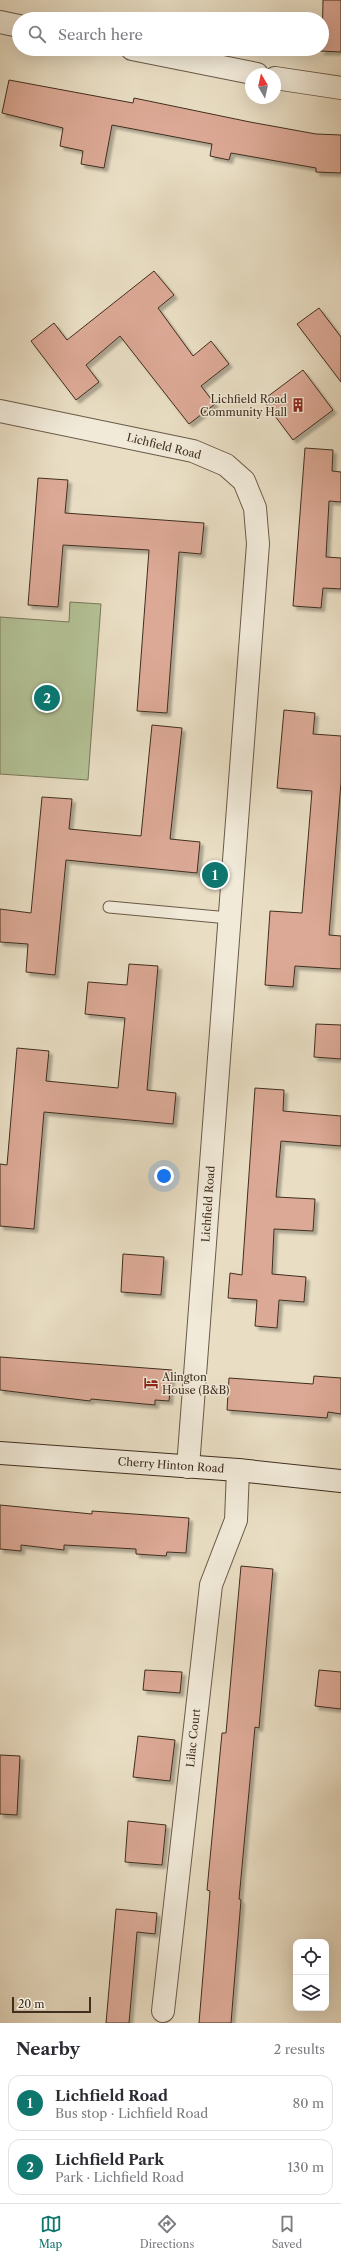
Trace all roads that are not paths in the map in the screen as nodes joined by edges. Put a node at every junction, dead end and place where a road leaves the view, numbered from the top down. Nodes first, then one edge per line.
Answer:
1 (0, 22) edge
2 (12, 25) edge
3 (167, 56) edge
4 (245, 72) edge
5 (281, 79) edge
6 (341, 88) edge
7 (0, 410) edge
8 (109, 907) dead end
9 (229, 918) junction
10 (0, 1452) edge
11 (188, 1467) junction
12 (238, 1470) junction
13 (341, 1481) edge
14 (163, 2011) dead end

1 - 2 street
3 - 4 street
5 - 6 street
7 - 9 street, Lichfield Road
8 - 9 lane
9 - 11 street, Lichfield Road
10 - 11 street, Cherry Hinton Road
11 - 12 street, Cherry Hinton Road
12 - 13 street, Cherry Hinton Road
12 - 14 street, Lilac Court

